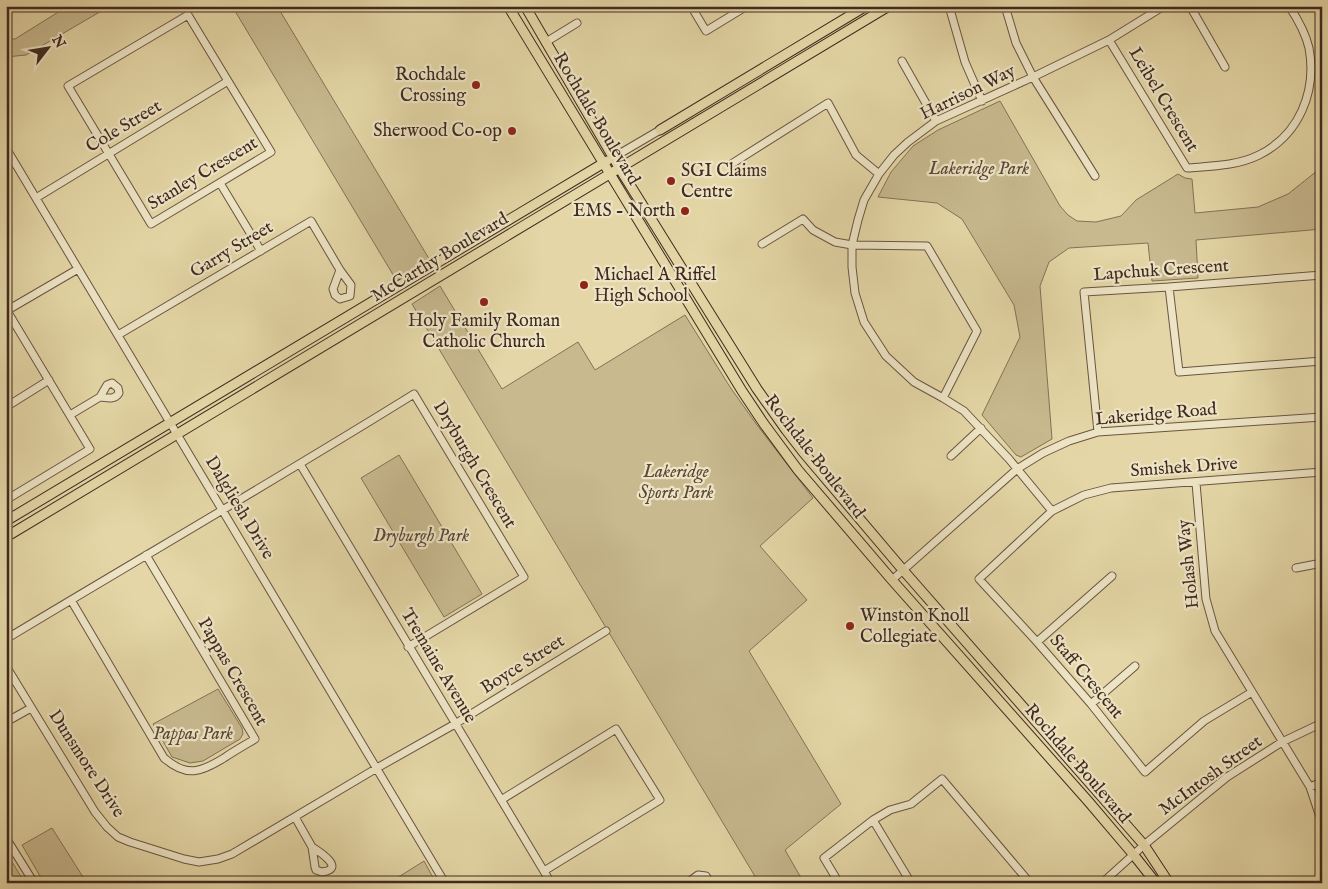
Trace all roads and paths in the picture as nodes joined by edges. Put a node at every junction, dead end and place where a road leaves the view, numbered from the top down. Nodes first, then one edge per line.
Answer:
1 (508, 6) edge
2 (525, 6) edge
3 (692, 6) edge
4 (747, 6) edge
5 (866, 6) edge
6 (889, 6) edge
7 (949, 6) edge
8 (1005, 6) edge
9 (1164, 6) edge
10 (1190, 6) edge
11 (1289, 6) edge
12 (576, 23) dead end
13 (1109, 40) junction
14 (546, 42) junction
15 (902, 61) dead end
16 (1225, 67) dead end
17 (1033, 77) junction
18 (228, 81) junction
19 (982, 101) junction
20 (936, 122) junction
21 (660, 130) joint
22 (6, 148) edge
23 (108, 153) junction
24 (614, 157) junction
25 (733, 163) dead end
26 (604, 164) junction
27 (620, 169) junction
28 (879, 174) junction
29 (610, 175) junction
30 (1095, 176) dead end
31 (220, 183) junction
32 (36, 198) junction
33 (762, 244) dead end
34 (852, 245) junction
35 (261, 250) junction
36 (78, 269) junction
37 (340, 270) dead end
38 (1322, 275) edge
39 (1168, 287) junction
40 (7, 310) edge
41 (118, 335) junction
42 (1322, 361) edge
43 (50, 380) junction
44 (100, 397) dead end
45 (944, 398) junction
46 (6, 406) edge
47 (70, 415) junction
48 (1322, 417) edge
49 (170, 422) junction
50 (981, 428) junction
51 (1098, 432) junction
52 (178, 434) junction
53 (951, 456) dead end
54 (300, 464) junction
55 (1017, 469) junction
56 (1322, 472) edge
57 (1196, 483) junction
58 (6, 500) edge
59 (222, 510) junction
60 (1052, 511) junction
61 (6, 521) edge
62 (6, 537) edge
63 (146, 555) junction
64 (1322, 563) edge
65 (1296, 568) dead end
66 (903, 570) junction
67 (1112, 576) dead end
68 (892, 580) junction
69 (71, 600) junction
70 (606, 631) dead end
71 (6, 639) edge
72 (1037, 642) junction
73 (408, 646) junction
74 (6, 666) edge
75 (1136, 666) dead end
76 (1252, 692) junction
77 (1091, 704) junction
78 (31, 708) junction
79 (6, 722) edge
80 (1322, 723) edge
81 (455, 724) junction
82 (1282, 742) junction
83 (377, 768) junction
84 (1322, 782) edge
85 (1310, 787) junction
86 (501, 800) junction
87 (295, 817) junction
88 (873, 820) junction
89 (1322, 823) edge
90 (6, 838) edge
91 (1144, 845) junction
92 (312, 847) dead end
93 (1133, 854) junction
94 (544, 871) junction
95 (34, 883) edge
96 (445, 883) edge
97 (551, 883) edge
98 (687, 883) edge
99 (710, 883) edge
100 (839, 883) edge
101 (911, 883) edge
102 (1030, 883) edge
103 (1102, 883) edge
104 (1156, 883) edge
105 (1169, 883) edge

1 - 26 main road, Rochdale Boulevard
2 - 14 main road, Rochdale Boulevard
3 - 4 street
5 - 21 main road, McCarthy Boulevard
6 - 27 main road, McCarthy Boulevard
7 - 19 street
8 - 17 street
9 - 13 street, Harrison Way
10 - 16 street
11 - 13 street, Leibel Crescent
12 - 14 street
13 - 17 street, Harrison Way
14 - 24 main road, Rochdale Boulevard
15 - 20 street
17 - 19 street, Harrison Way
17 - 30 street
18 - 23 street, Cole Street
18 - 23 street
18 - 31 street, Stanley Crescent
19 - 20 street, Harrison Way
20 - 28 street, Harrison Way
21 - 24 street, McCarthy Boulevard
22 - 32 street, Dalgliesh Drive
23 - 31 street, Stanley Crescent
23 - 32 street, Cole Street
24 - 26 main road, McCarthy Boulevard
24 - 27 main road, Rochdale Boulevard
25 - 28 street
26 - 29 main road, Rochdale Boulevard
26 - 49 main road, McCarthy Boulevard
27 - 29 main road, McCarthy Boulevard
27 - 66 main road, Rochdale Boulevard
28 - 34 street, Harrison Way
29 - 52 main road, McCarthy Boulevard
29 - 68 main road, Rochdale Boulevard
31 - 35 street
32 - 36 street, Dalgliesh Drive
33 - 34 street
34 - 45 street, Harrison Way
34 - 45 street
35 - 37 street, Garry Street
35 - 41 street, Garry Street
36 - 40 street
36 - 41 street, Dalgliesh Drive
38 - 39 street, Lapchuk Crescent
39 - 42 street
39 - 51 street, Lapchuk Crescent
40 - 43 street
41 - 49 street, Dalgliesh Drive
43 - 46 street
43 - 47 street
44 - 47 street
45 - 50 street, Harrison Way
47 - 58 street
48 - 51 street, Lakeridge Road
49 - 52 street, Dalgliesh Drive
49 - 61 main road, McCarthy Boulevard
50 - 53 street
50 - 55 street, Harrison Way
51 - 55 street, Lakeridge Road
52 - 59 street, Dalgliesh Drive
52 - 62 main road, McCarthy Boulevard
54 - 59 street, Dryburgh Crescent
54 - 73 street, Tremaine Avenue
54 - 73 street, Dryburgh Crescent
55 - 60 street, Harrison Way
55 - 66 street, Lakeridge Road
56 - 57 street, Smishek Drive
57 - 60 street, Smishek Drive
57 - 76 street, Holash Way
59 - 63 street
59 - 83 street, Dalgliesh Drive
60 - 72 street, Staff Crescent
63 - 69 street
63 - 69 street, Pappas Crescent
64 - 65 street
66 - 68 street, Lakeridge Road
66 - 91 main road, Rochdale Boulevard
67 - 72 street
68 - 93 main road, Rochdale Boulevard
69 - 71 street
70 - 81 street, Boyce Street
72 - 77 street, Staff Crescent
73 - 81 street, Tremaine Avenue
74 - 78 street, Dunsmore Drive
75 - 77 street
76 - 77 street, Staff Crescent
76 - 82 street, Holash Way
78 - 79 street
78 - 87 street, Dunsmore Drive
80 - 82 street, McIntosh Street
81 - 83 street, Boyce Street
81 - 86 street, Tremaine Avenue
82 - 85 street, Holash Way
82 - 91 street, McIntosh Street
83 - 87 street, Dunsmore Drive
83 - 96 street, Dalgliesh Drive
84 - 85 street
85 - 89 street, Holash Way
86 - 94 street, Tremaine Avenue
86 - 94 street
87 - 92 street
88 - 100 street
88 - 101 street
88 - 102 street
90 - 95 street
91 - 93 street, McIntosh Street
91 - 105 main road, Rochdale Boulevard
93 - 103 street, McIntosh Street
93 - 104 main road, Rochdale Boulevard
94 - 97 street, Tremaine Avenue
98 - 99 street

